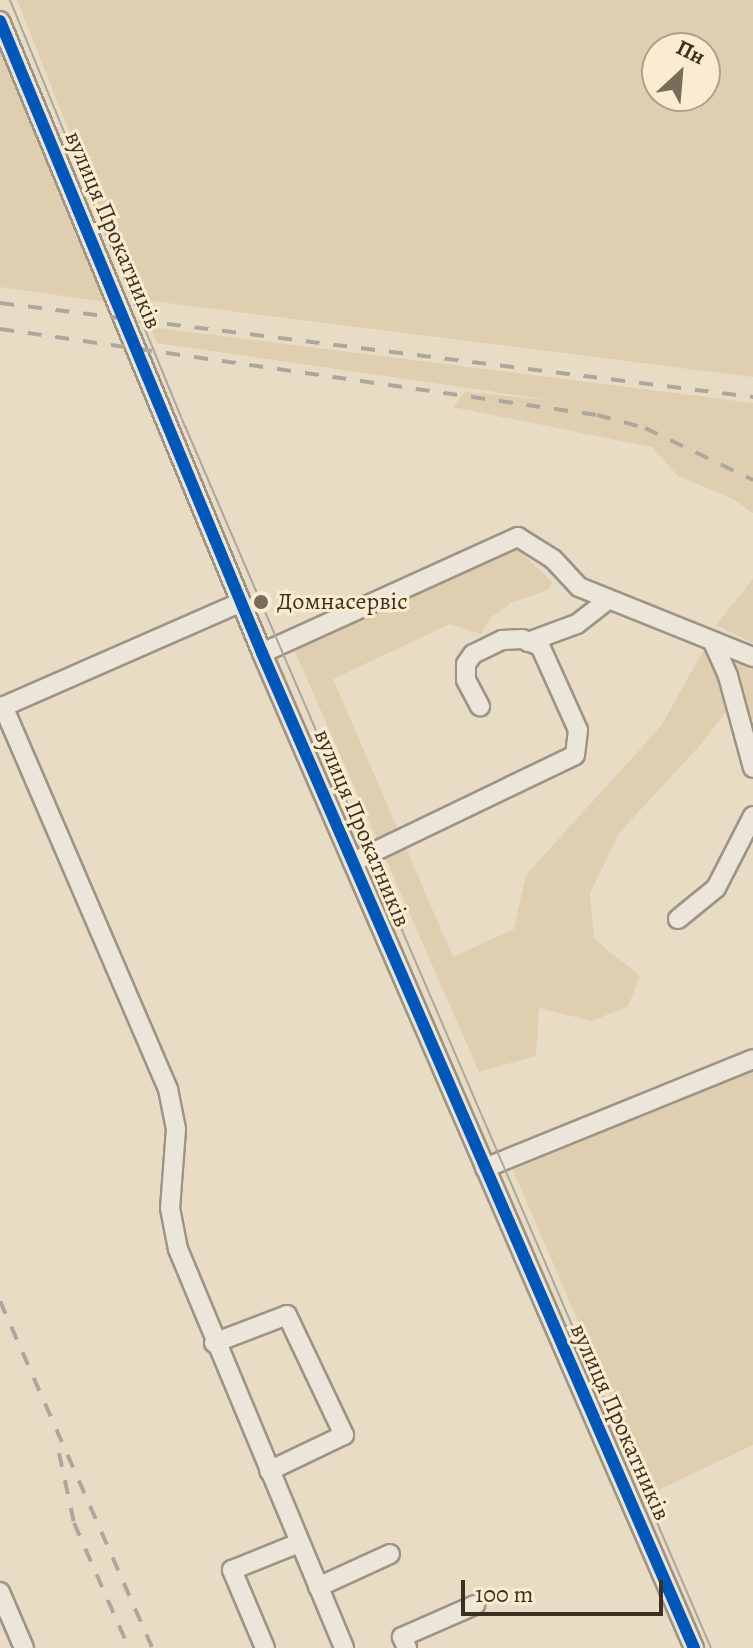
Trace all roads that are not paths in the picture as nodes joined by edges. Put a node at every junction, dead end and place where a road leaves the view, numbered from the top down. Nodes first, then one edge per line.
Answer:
1 (0, 21) edge
2 (606, 601) junction
3 (241, 602) junction
4 (528, 642) junction
5 (713, 642) junction
6 (262, 653) junction
7 (753, 657) edge
8 (480, 706) dead end
9 (2, 707) edge
10 (753, 768) edge
11 (753, 816) edge
12 (353, 862) junction
13 (678, 919) dead end
14 (753, 1059) edge
15 (485, 1168) junction
16 (214, 1343) junction
17 (269, 1471) junction
18 (299, 1543) junction
19 (390, 1554) dead end
20 (318, 1587) junction
21 (0, 1592) edge
22 (475, 1605) dead end
23 (24, 1648) edge
24 (265, 1648) edge
25 (344, 1648) edge
26 (407, 1648) edge
27 (694, 1648) edge

1 - 3 street, вулиця Прокатників
2 - 4 street
2 - 5 street
2 - 6 street
3 - 6 street, вулиця Прокатників
3 - 9 street
4 - 8 street
4 - 12 street
5 - 7 street
5 - 10 street
6 - 12 street, вулиця Прокатників
9 - 16 street
11 - 13 street
12 - 15 street, вулиця Прокатників
14 - 15 street
15 - 27 street, вулиця Прокатників
16 - 17 street
16 - 17 street
17 - 18 street
18 - 20 street
18 - 24 street
19 - 20 street
20 - 25 street
21 - 23 street
22 - 26 street

